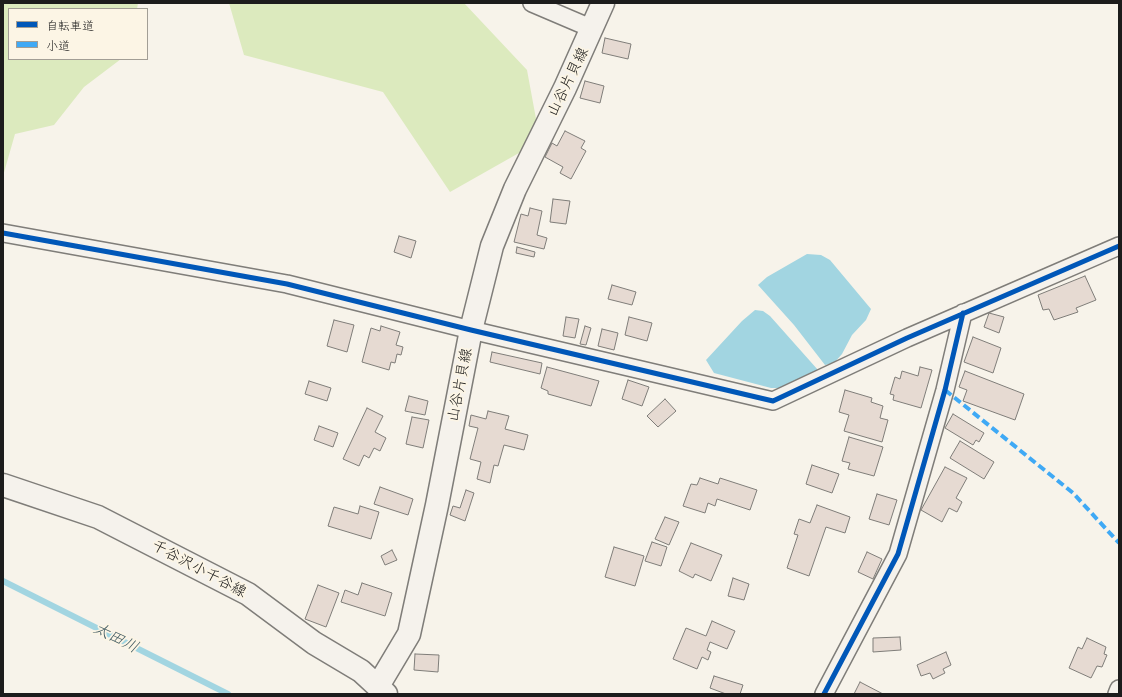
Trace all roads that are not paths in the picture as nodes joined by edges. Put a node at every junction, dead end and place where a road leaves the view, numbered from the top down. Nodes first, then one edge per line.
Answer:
1 (532, 3) edge
2 (603, 3) edge
3 (593, 29) junction
4 (3, 232) edge
5 (1119, 246) edge
6 (962, 313) junction
7 (471, 330) junction
8 (3, 485) edge
9 (1119, 689) edge
10 (382, 690) edge
11 (824, 694) edge
12 (1117, 694) edge

1 - 3 street
2 - 3 main road, 山谷片貝線
3 - 7 main road, 山谷片貝線
4 - 7 street
5 - 6 street
6 - 7 street
6 - 11 street
7 - 10 main road, 山谷片貝線
8 - 10 main road, 千谷沢小千谷線
9 - 12 street

